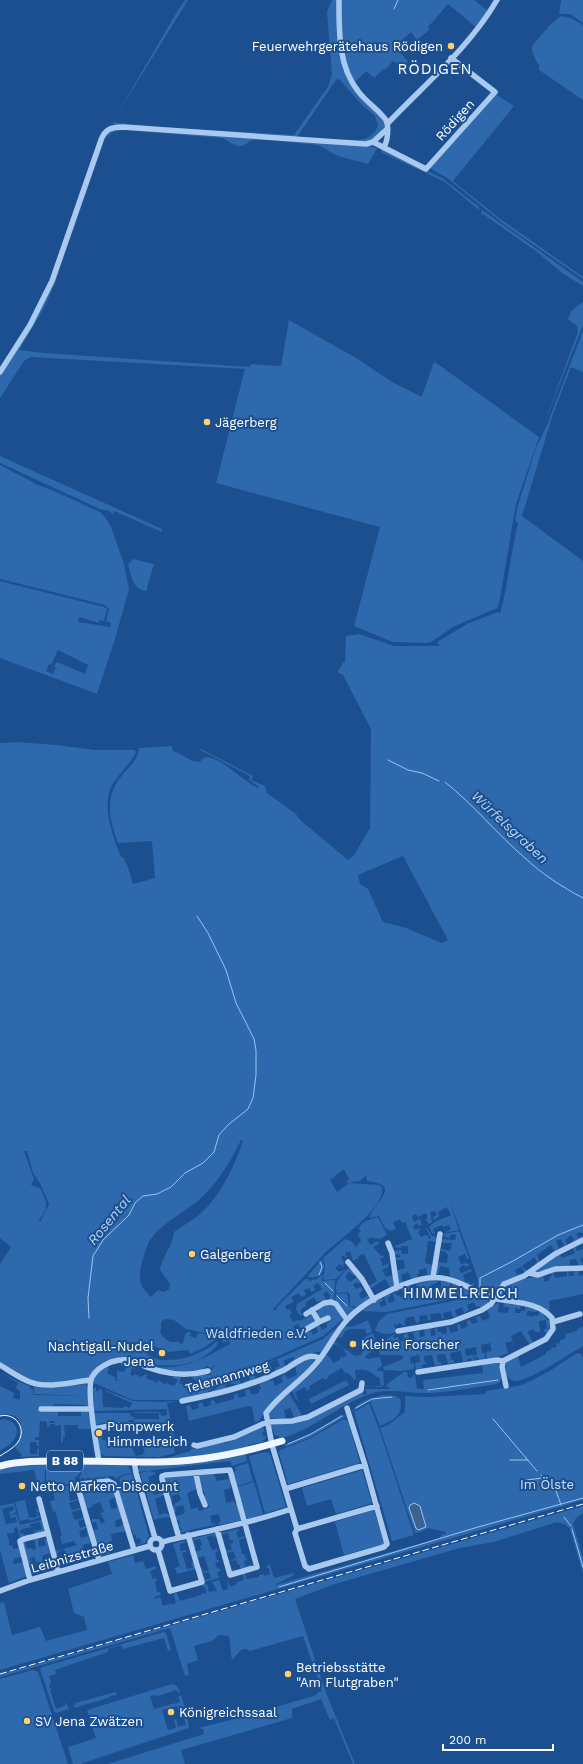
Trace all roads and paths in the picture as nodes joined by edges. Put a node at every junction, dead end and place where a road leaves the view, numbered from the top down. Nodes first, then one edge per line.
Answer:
1 (339, 0) edge
2 (497, 0) edge
3 (452, 58) junction
4 (388, 123) junction
5 (386, 130) junction
6 (374, 142) junction
7 (384, 147) junction
8 (0, 372) edge
9 (440, 1234) dead end
10 (583, 1240) edge
11 (388, 1243) dead end
12 (348, 1262) dead end
13 (583, 1268) edge
14 (529, 1273) junction
15 (434, 1278) junction
16 (397, 1288) junction
17 (495, 1298) junction
18 (374, 1300) junction
19 (312, 1310) junction
20 (306, 1314) dead end
21 (580, 1314) dead end
22 (328, 1318) dead end
23 (347, 1320) junction
24 (319, 1322) junction
25 (553, 1322) junction
26 (305, 1330) dead end
27 (398, 1331) dead end
28 (320, 1359) junction
29 (503, 1361) junction
30 (0, 1365) edge
31 (208, 1371) dead end
32 (418, 1372) dead end
33 (91, 1380) junction
34 (362, 1383) dead end
35 (506, 1386) dead end
36 (182, 1401) dead end
37 (347, 1408) dead end
38 (41, 1409) dead end
39 (91, 1409) junction
40 (267, 1422) junction
41 (131, 1426) dead end
42 (94, 1429) junction
43 (282, 1441) dead end
44 (272, 1444) junction
45 (194, 1445) dead end
46 (98, 1461) junction
47 (134, 1461) junction
48 (366, 1465) junction
49 (0, 1466) edge
50 (196, 1474) junction
51 (285, 1489) junction
52 (39, 1499) dead end
53 (205, 1505) dead end
54 (377, 1506) junction
55 (291, 1509) junction
56 (245, 1523) junction
57 (217, 1529) junction
58 (297, 1529) junction
59 (48, 1533) junction
60 (188, 1535) junction
61 (155, 1538) junction
62 (179, 1538) junction
63 (162, 1542) junction
64 (150, 1546) junction
65 (134, 1550) junction
66 (158, 1550) junction
67 (99, 1560) junction
68 (58, 1572) junction
69 (30, 1580) junction
70 (0, 1591) edge

1 - 4 street
2 - 3 street
3 - 4 street
3 - 7 street, Rödigen
4 - 5 street
5 - 6 street
5 - 7 street
6 - 7 street, Rödigen
6 - 8 street
9 - 15 street
10 - 14 street
11 - 16 street
12 - 18 street
13 - 14 street
14 - 17 street
15 - 16 street
15 - 17 street
16 - 18 street
17 - 25 street
17 - 27 street
18 - 23 street
19 - 20 street
19 - 23 street
19 - 24 street
21 - 25 street
22 - 24 street
23 - 28 street
24 - 26 street
25 - 29 street
28 - 36 street, Telemannweg
28 - 40 street
29 - 32 street
29 - 35 street
30 - 33 street
31 - 33 street
33 - 39 street
34 - 40 street
37 - 48 street
38 - 39 street
39 - 42 street
40 - 44 street
40 - 45 street
41 - 42 street
42 - 46 street
43 - 44 main road, B 88
44 - 47 main road, B 88
44 - 51 street
46 - 47 main road, B 88
46 - 49 main road, B 88
47 - 61 street
48 - 51 street
48 - 54 street
50 - 53 street
50 - 56 street
50 - 62 street
51 - 55 street
52 - 59 street
54 - 58 street
54 - 58 street
55 - 56 street
55 - 58 street
56 - 57 street
56 - 57 street
57 - 60 street
59 - 68 street
59 - 69 street
60 - 62 street
60 - 66 street
61 - 63 street
61 - 64 street
62 - 63 street
63 - 66 street
64 - 65 street, Leibnizstraße
64 - 66 street
65 - 67 street, Leibnizstraße
65 - 67 street
67 - 68 street, Leibnizstraße
68 - 69 street, Leibnizstraße
69 - 70 street, Leibnizstraße

